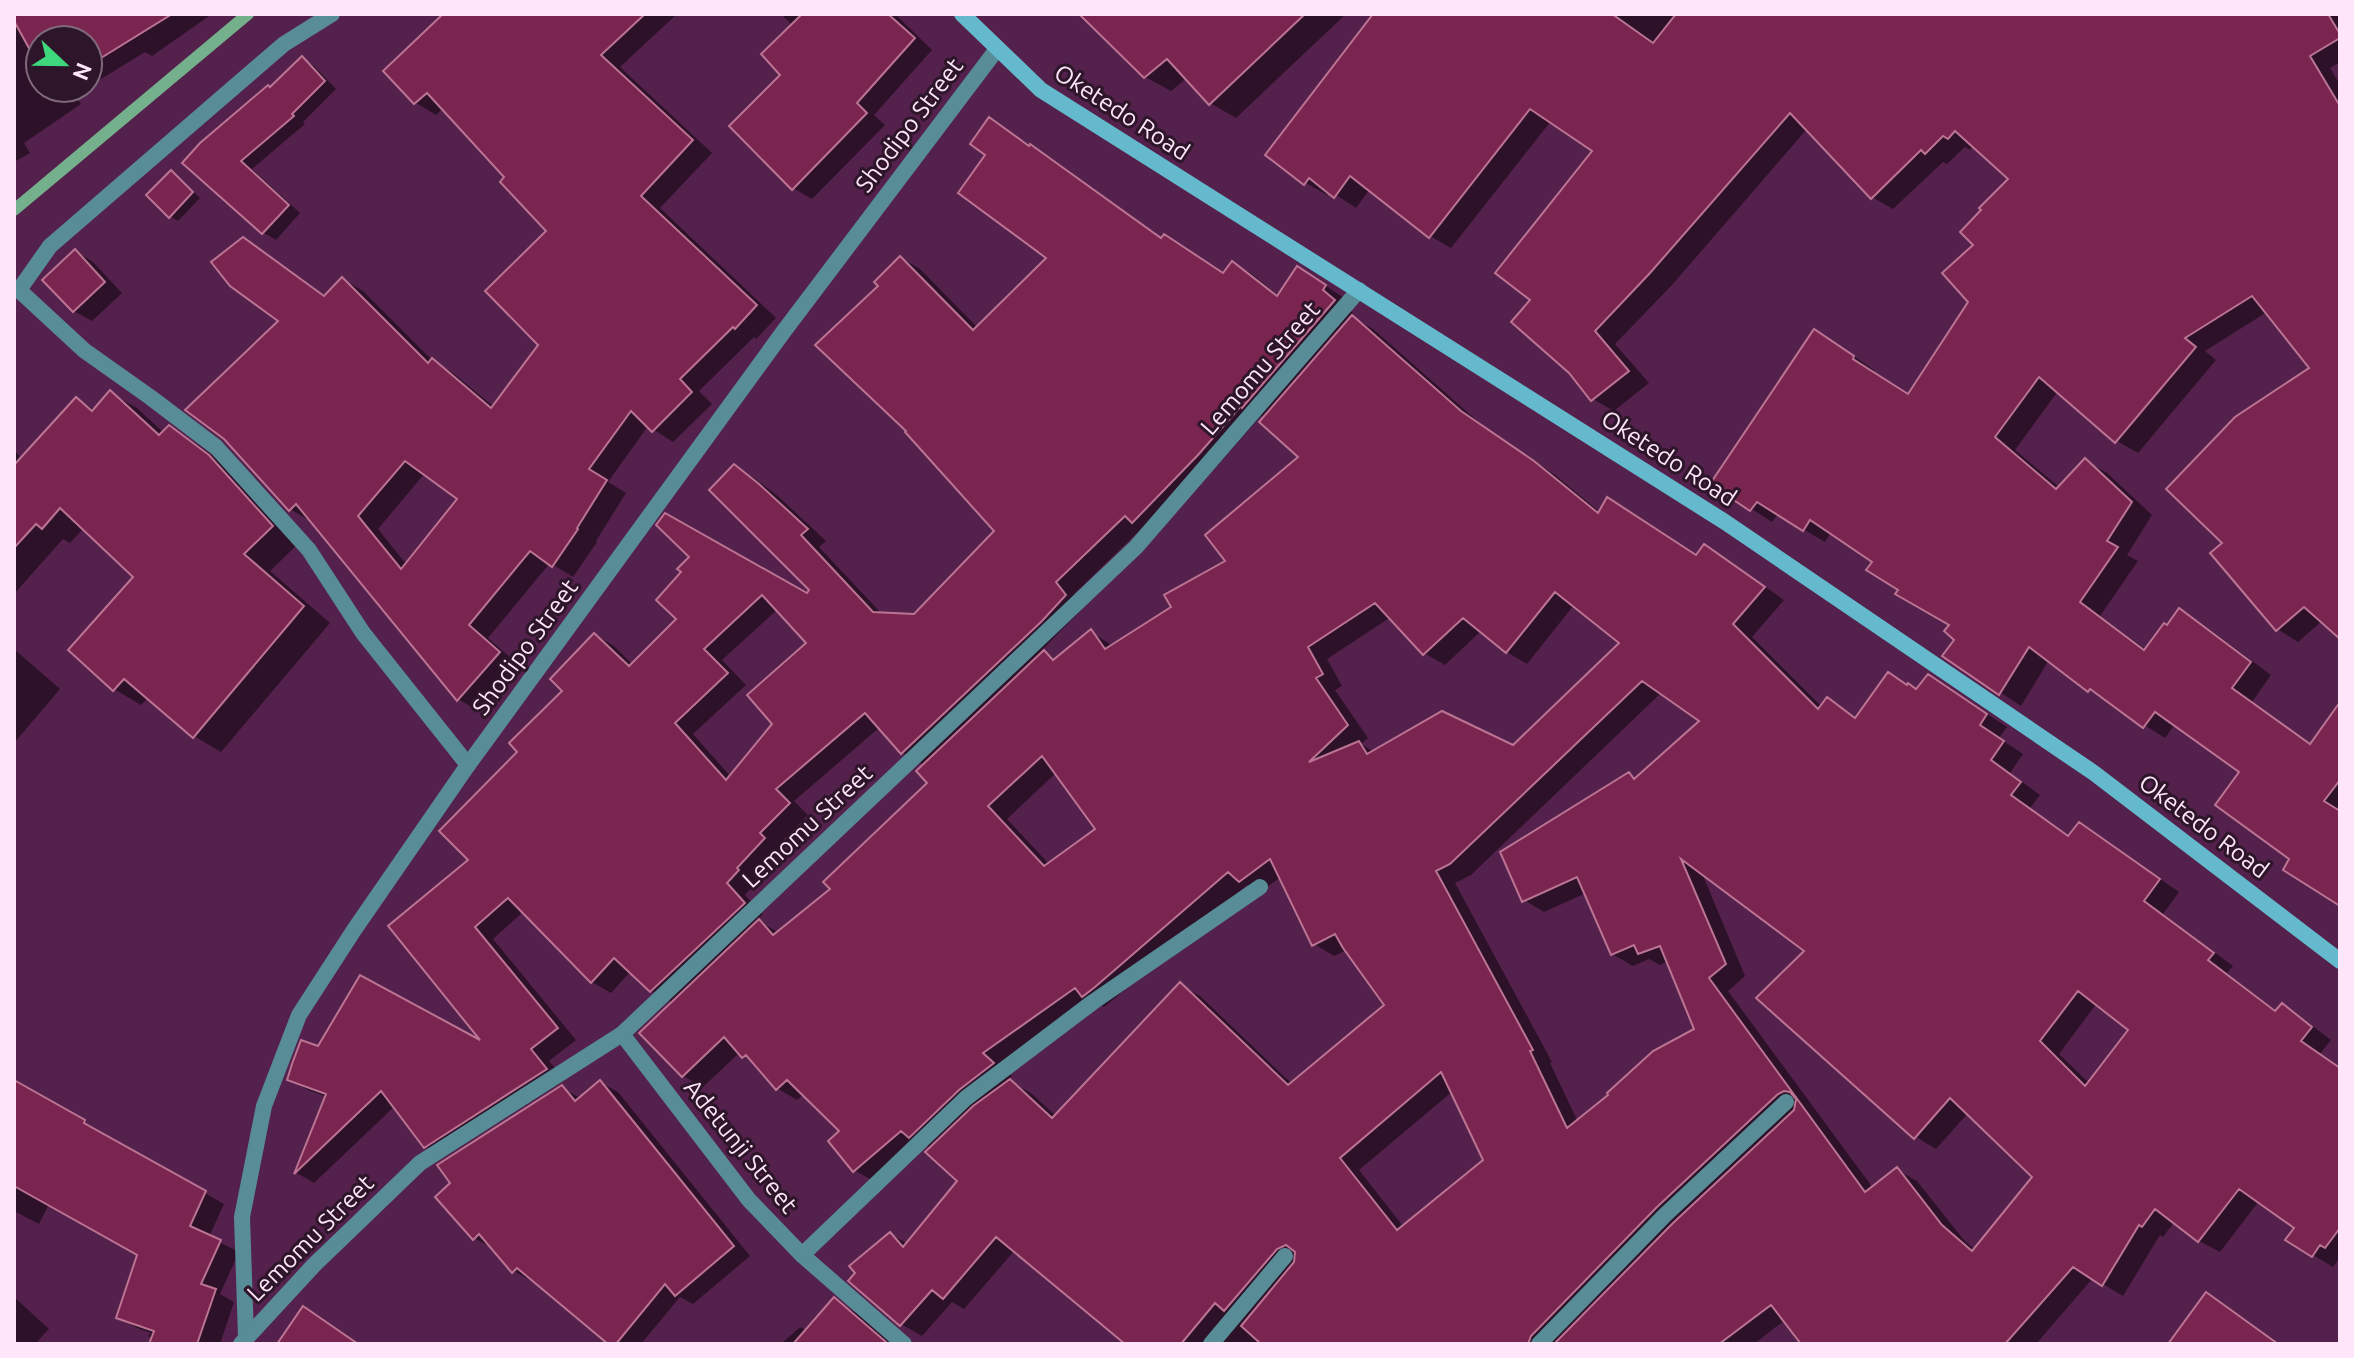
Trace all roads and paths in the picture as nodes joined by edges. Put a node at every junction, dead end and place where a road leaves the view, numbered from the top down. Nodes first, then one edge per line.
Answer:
1 (332, 14) edge
2 (962, 14) edge
3 (997, 49) junction
4 (1359, 290) junction
5 (468, 765) junction
6 (1260, 887) dead end
7 (2340, 961) edge
8 (622, 1034) junction
9 (1786, 1102) dead end
10 (802, 1255) junction
11 (1285, 1256) dead end
12 (244, 1340) edge
13 (904, 1344) edge
14 (1211, 1344) edge
15 (1539, 1344) edge

1 - 5 street
2 - 3 street, Oketedo Road
3 - 4 street, Oketedo Road
3 - 5 street, Shodipo Street
4 - 7 street, Oketedo Road
4 - 8 street, Lemomu Street
5 - 12 street, Shodipo Street
6 - 10 street
8 - 10 street, Adetunji Street
8 - 12 street, Lemomu Street
9 - 15 street
10 - 13 street, Adetunji Street
11 - 14 street

